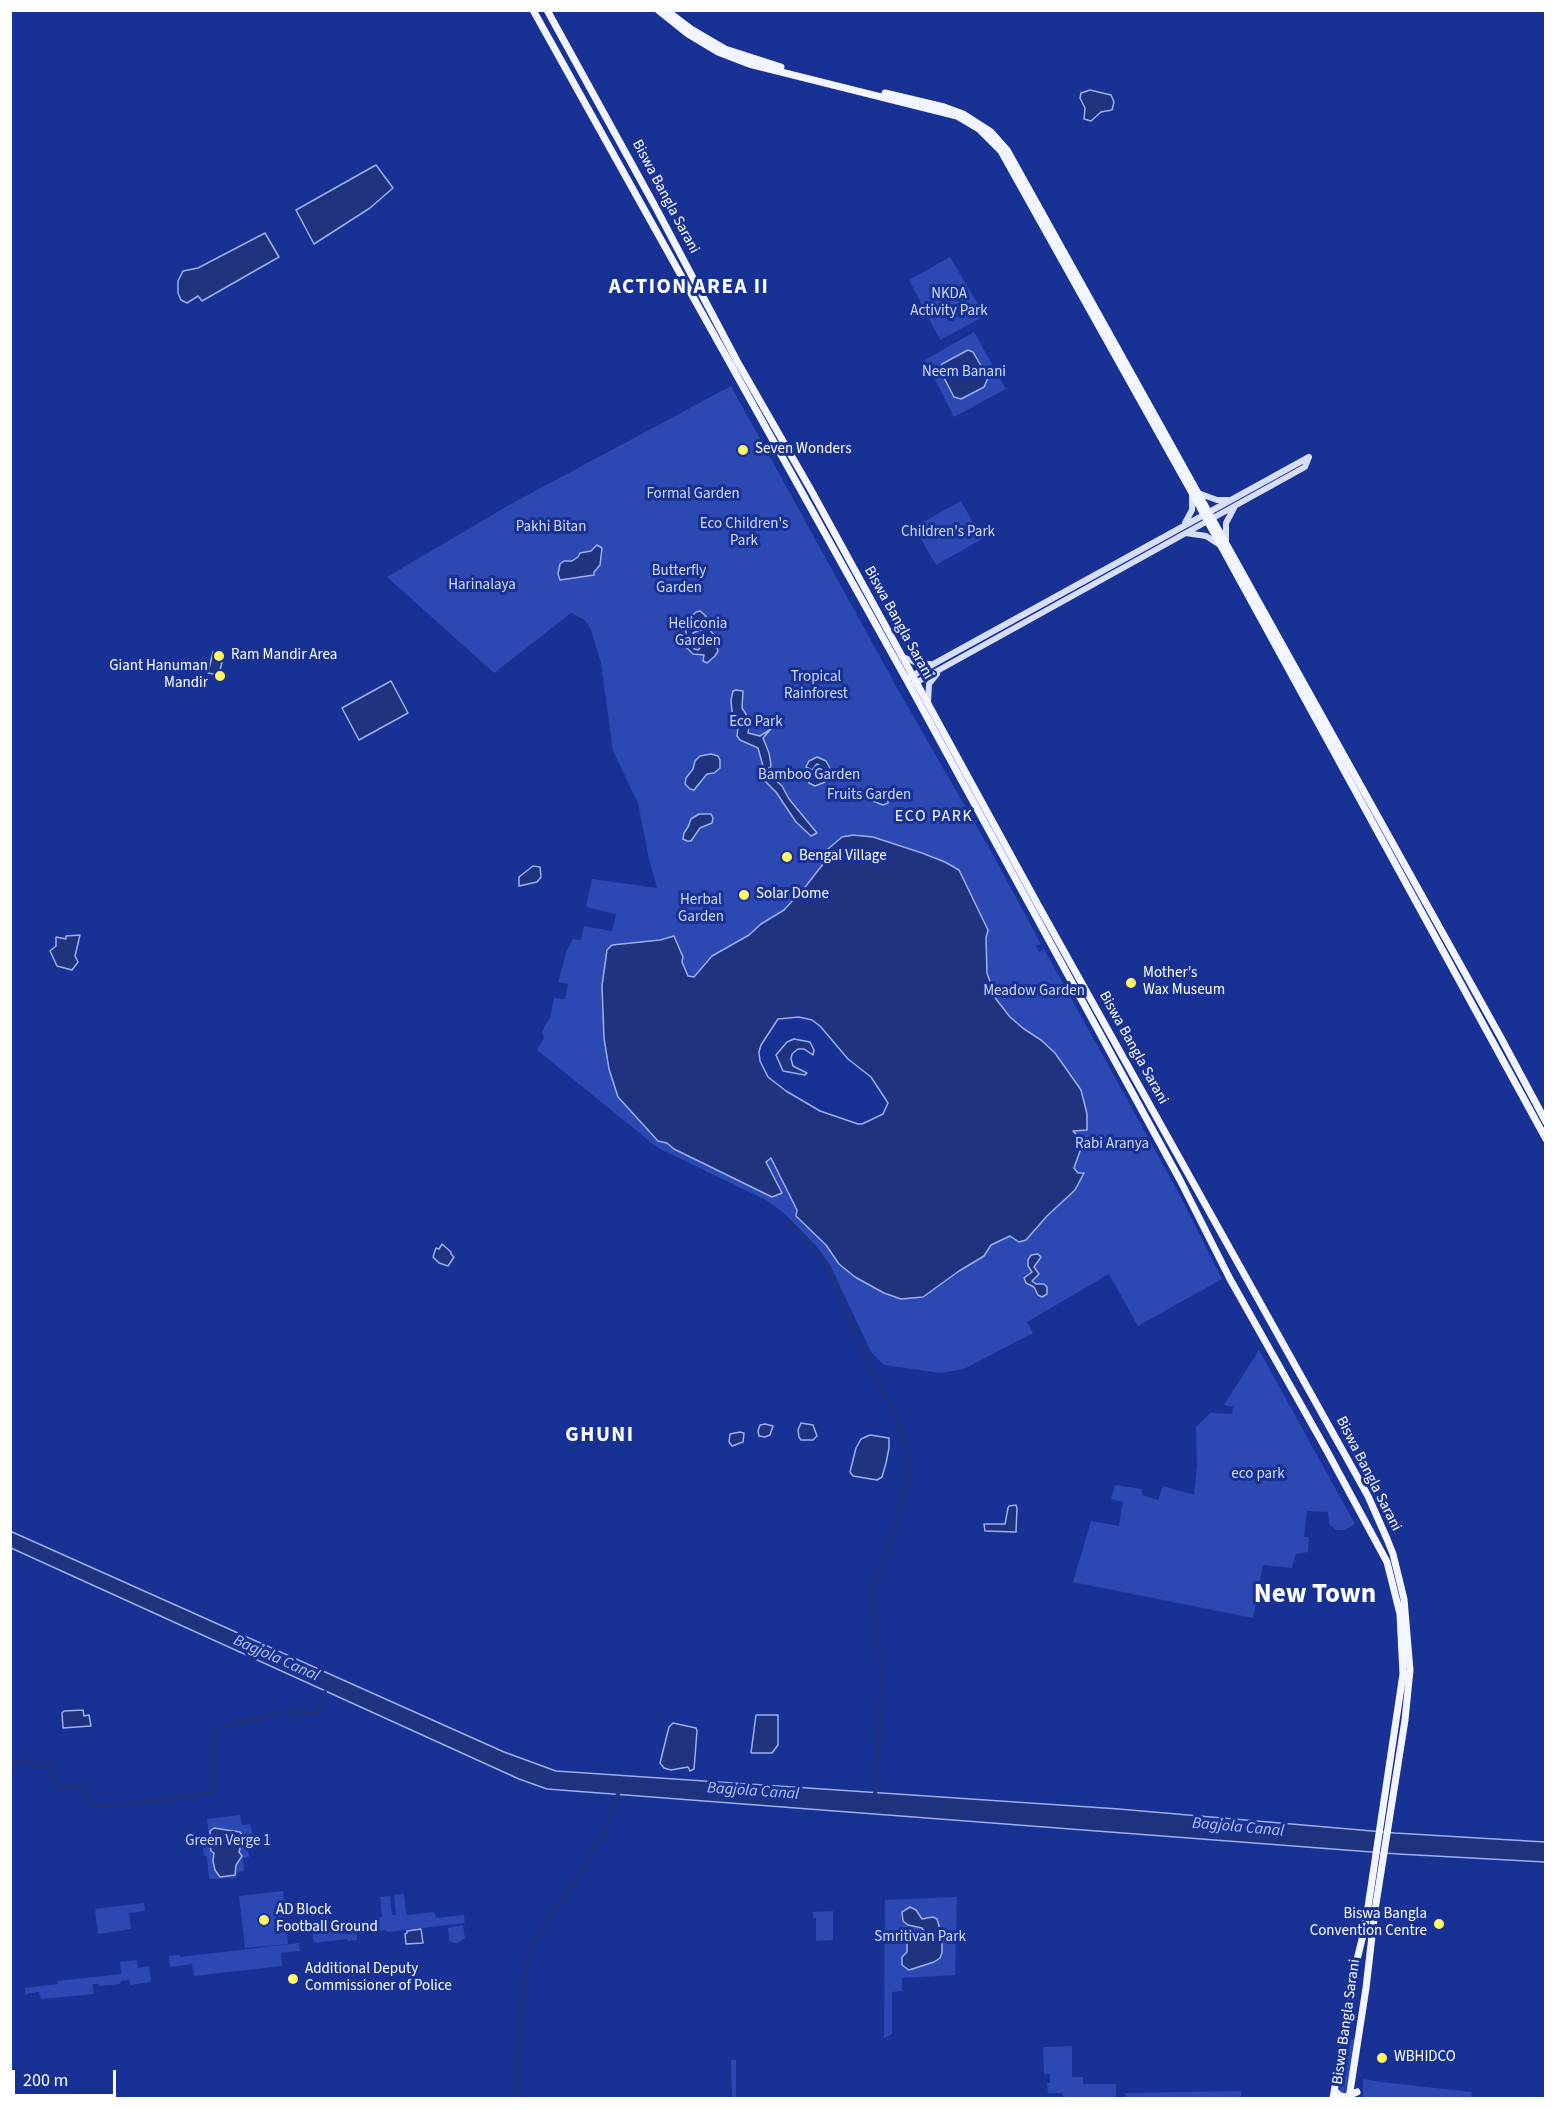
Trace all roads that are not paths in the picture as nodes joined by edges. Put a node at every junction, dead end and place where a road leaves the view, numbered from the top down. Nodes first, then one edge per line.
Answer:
1 (533, 10) edge
2 (547, 10) edge
3 (658, 10) edge
4 (666, 10) edge
5 (1307, 458) dead end
6 (1195, 492) junction
7 (1234, 502) junction
8 (1208, 516) junction
9 (1183, 530) junction
10 (1223, 544) junction
11 (899, 652) junction
12 (958, 654) junction
13 (932, 664) junction
14 (941, 669) junction
15 (911, 681) junction
16 (929, 706) junction
17 (1545, 1122) edge
18 (1545, 1139) edge
19 (1334, 2095) edge
20 (1352, 2095) edge

1 - 15 main road, Biswa Bangla Sarani
2 - 11 main road, Biswa Bangla Sarani
3 - 6 main road
4 - 6 main road
5 - 7 main road
6 - 7 main road
6 - 8 main road
6 - 9 main road
7 - 8 main road
7 - 10 main road
8 - 9 main road
8 - 10 main road
9 - 10 main road
9 - 12 main road
10 - 17 main road
10 - 18 main road
11 - 13 main road
11 - 15 main road, Biswa Bangla Sarani
12 - 13 main road
12 - 14 main road
13 - 15 main road
14 - 15 main road
14 - 16 main road
15 - 16 main road, Biswa Bangla Sarani
15 - 19 main road, Biswa Bangla Sarani
16 - 20 main road, Biswa Bangla Sarani
19 - 20 main road

